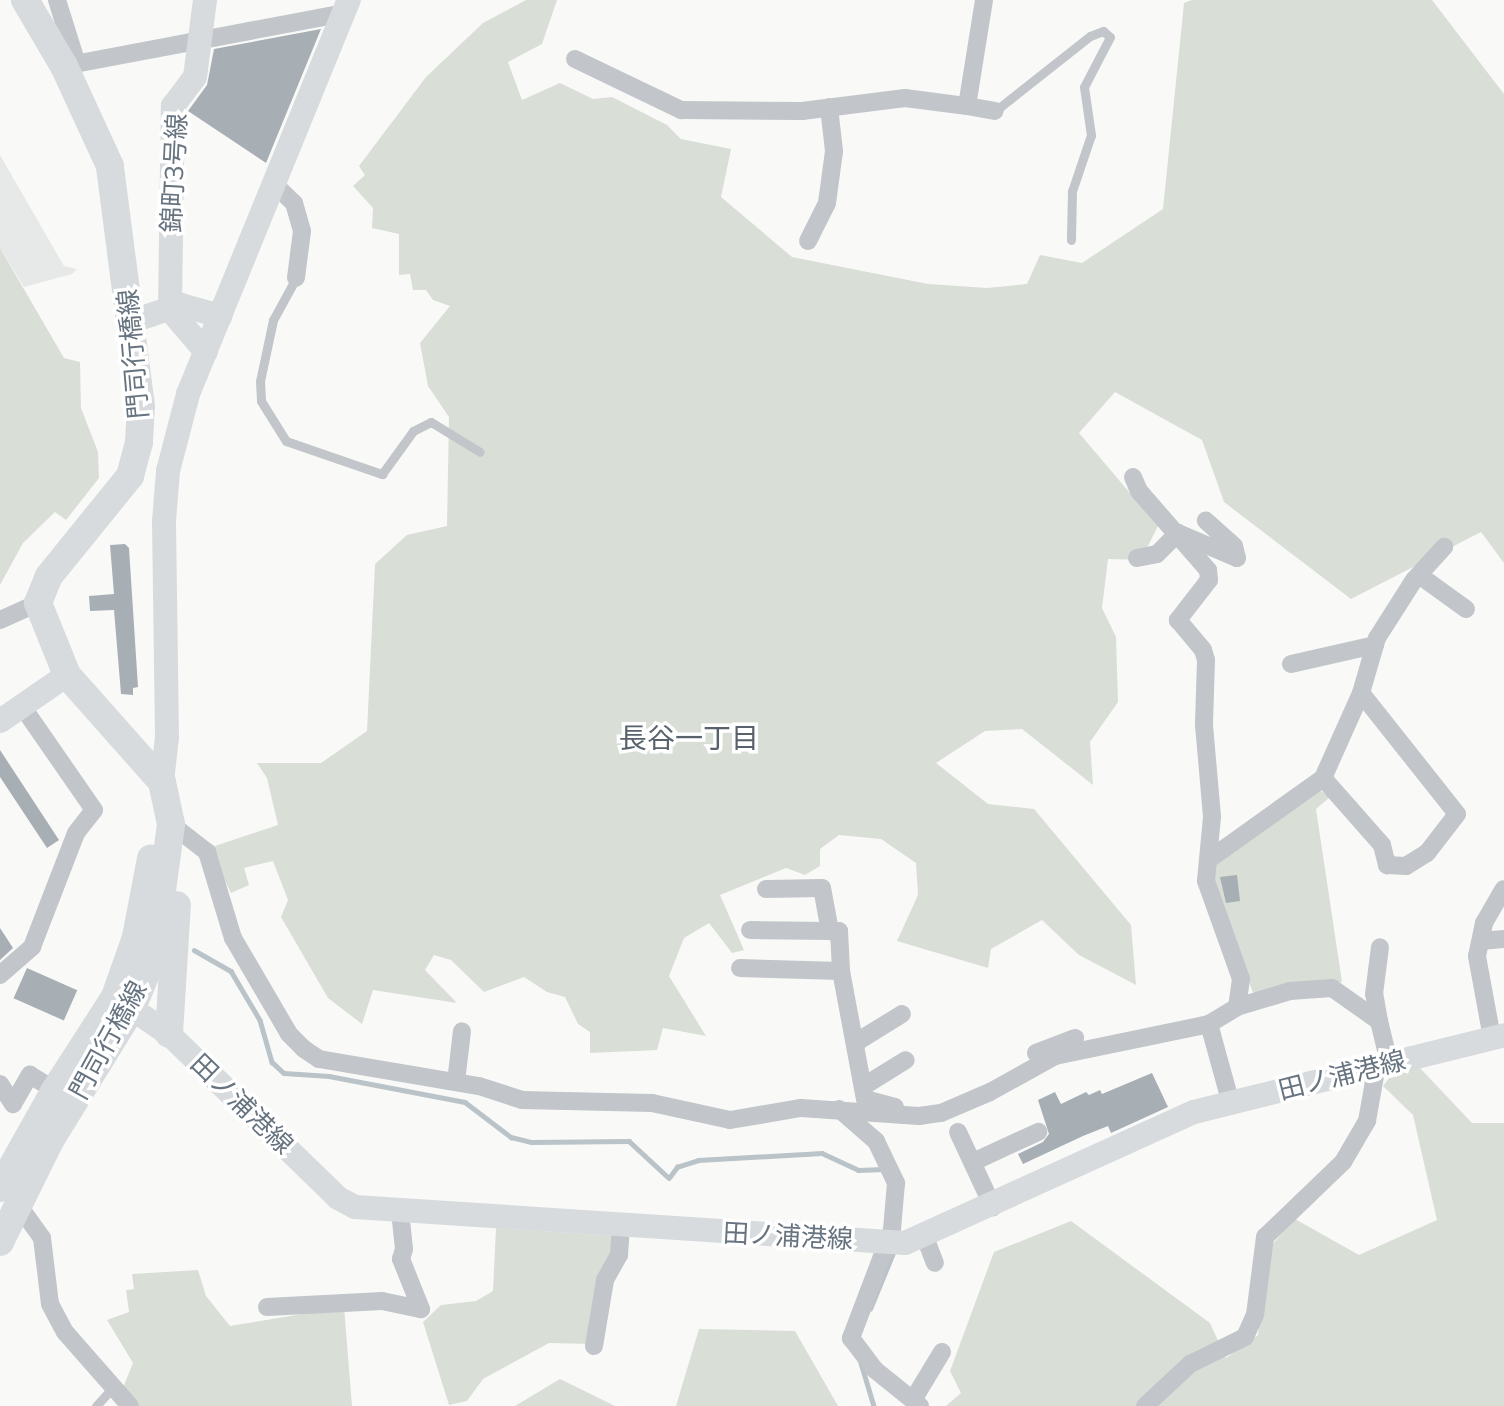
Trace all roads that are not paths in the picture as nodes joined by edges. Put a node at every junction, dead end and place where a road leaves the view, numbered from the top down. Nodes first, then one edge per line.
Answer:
1 (25, 0) edge
2 (57, 0) edge
3 (205, 0) edge
4 (984, 0) edge
5 (346, 6) edge
6 (201, 40) junction
7 (575, 59) dead end
8 (71, 65) junction
9 (967, 106) junction
10 (829, 107) junction
11 (995, 111) joint
12 (273, 183) junction
13 (1071, 240) dead end
14 (808, 242) dead end
15 (296, 278) joint
16 (170, 310) junction
17 (220, 316) junction
18 (132, 321) junction
19 (206, 352) junction
20 (480, 452) dead end
21 (1133, 477) dead end
22 (1206, 521) dead end
23 (1178, 533) junction
24 (1444, 547) dead end
25 (1137, 558) dead end
26 (1419, 575) junction
27 (38, 603) junction
28 (1466, 609) dead end
29 (0, 620) edge
30 (1375, 645) junction
31 (1291, 664) dead end
32 (67, 675) junction
33 (1362, 693) junction
34 (22, 706) junction
35 (0, 721) edge
36 (1323, 778) junction
37 (162, 782) junction
38 (171, 835) junction
39 (1211, 858) junction
40 (766, 889) dead end
41 (1504, 889) edge
42 (750, 930) dead end
43 (830, 930) junction
44 (1504, 939) edge
45 (1481, 941) junction
46 (1380, 947) dead end
47 (740, 968) dead end
48 (841, 971) junction
49 (0, 975) edge
50 (123, 1002) junction
51 (1237, 1007) junction
52 (902, 1014) dead end
53 (1380, 1021) junction
54 (1209, 1024) junction
55 (1497, 1027) edge
56 (463, 1031) dead end
57 (169, 1034) junction
58 (1075, 1038) dead end
59 (855, 1043) junction
60 (906, 1060) dead end
61 (1383, 1064) junction
62 (456, 1082) junction
63 (0, 1084) edge
64 (864, 1086) junction
65 (55, 1090) junction
66 (990, 1091) junction
67 (1230, 1100) junction
68 (839, 1109) junction
69 (901, 1115) junction
70 (958, 1132) dead end
71 (1038, 1132) dead end
72 (973, 1162) junction
73 (6, 1192) edge
74 (993, 1207) junction
75 (400, 1210) junction
76 (621, 1226) junction
77 (889, 1241) junction
78 (0, 1242) edge
79 (928, 1245) dead end
80 (935, 1263) dead end
81 (267, 1307) dead end
82 (594, 1346) dead end
83 (943, 1352) dead end
84 (113, 1387) junction
85 (917, 1403) edge
86 (96, 1406) edge
87 (130, 1406) edge
88 (1145, 1406) edge

1 - 8 main road, 門司行橋線
2 - 8 street
3 - 6 main road, 錦町3号線
4 - 9 street
5 - 6 street
5 - 12 main road
6 - 8 street
6 - 16 main road, 錦町3号線
7 - 10 street
8 - 18 main road, 門司行橋線
9 - 10 street
9 - 11 street
10 - 14 street
11 - 13 lane
12 - 15 street
12 - 17 main road
15 - 20 lane
16 - 17 main road
16 - 18 main road
16 - 19 main road
17 - 19 main road
18 - 27 main road, 門司行橋線
19 - 37 main road
21 - 23 street
22 - 23 street
23 - 25 street
23 - 39 street
24 - 26 street
26 - 28 street
26 - 30 street
27 - 29 street
27 - 32 main road, 門司行橋線
30 - 31 street
30 - 33 street
32 - 34 main road
32 - 37 main road, 門司行橋線
33 - 36 street
33 - 36 street
34 - 35 main road
34 - 49 street
36 - 39 street
37 - 38 main road, 門司行橋線
37 - 50 main road, 門司行橋線
38 - 50 main road, 門司行橋線
38 - 57 main road
38 - 62 street
39 - 51 street
40 - 43 street
41 - 45 street
42 - 43 street
43 - 48 street
44 - 45 street
45 - 55 street
46 - 53 street
47 - 48 street
48 - 59 street
50 - 57 main road, 田ノ浦港線
50 - 65 main road, 門司行橋線
50 - 73 main road, 門司行橋線
51 - 53 street
51 - 54 street
52 - 59 street
53 - 61 street
54 - 66 street
54 - 67 street
55 - 61 main road, 田ノ浦港線
56 - 62 street
57 - 75 main road, 田ノ浦港線
58 - 66 street
59 - 64 street
60 - 64 street
61 - 67 main road, 田ノ浦港線
61 - 88 street
62 - 68 street
63 - 65 street
64 - 69 street
65 - 73 main road, 門司行橋線
66 - 69 street
67 - 74 main road, 田ノ浦港線
68 - 69 street
68 - 77 street
70 - 72 street
71 - 72 street
72 - 74 street
73 - 78 main road, 門司行橋線
73 - 84 street
74 - 77 main road, 田ノ浦港線
75 - 76 main road, 田ノ浦港線
75 - 81 street
76 - 77 main road, 田ノ浦港線
76 - 82 street
77 - 85 street
79 - 80 street
83 - 85 street
84 - 86 lane
84 - 87 street

